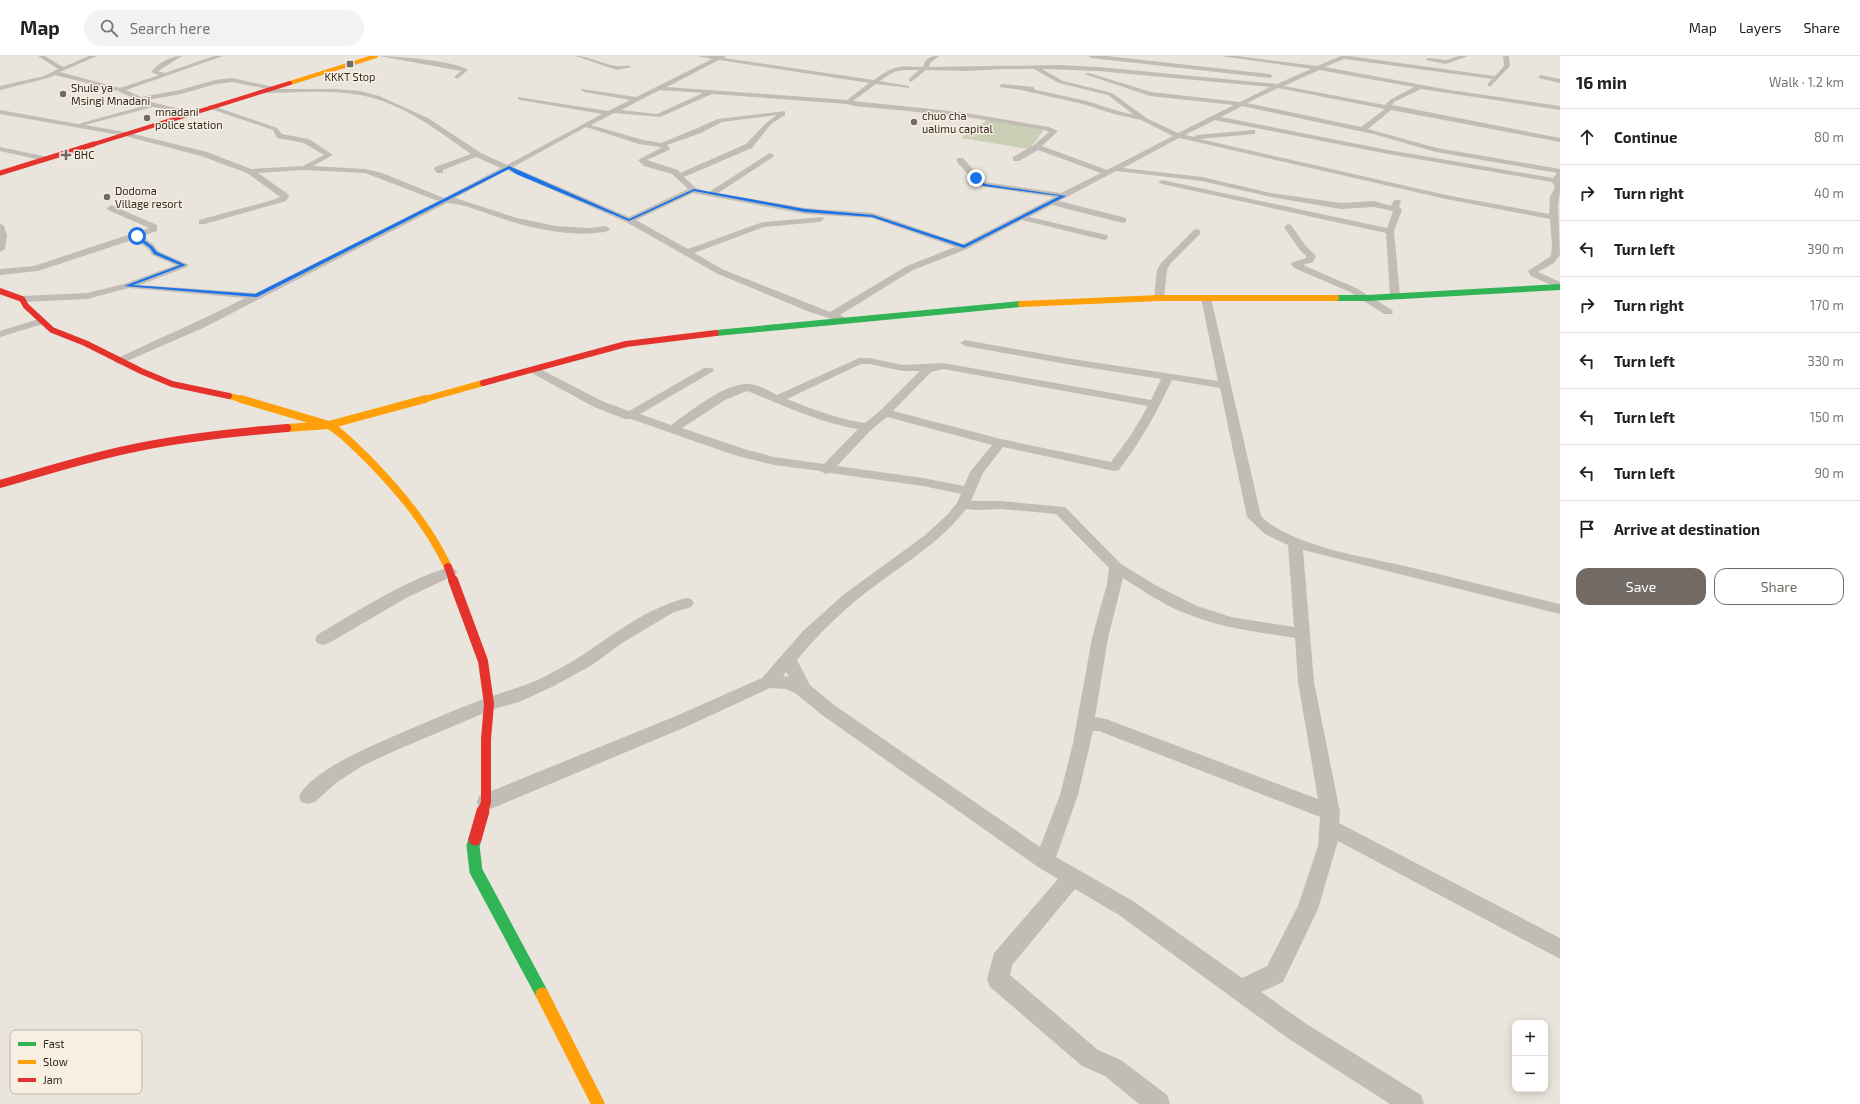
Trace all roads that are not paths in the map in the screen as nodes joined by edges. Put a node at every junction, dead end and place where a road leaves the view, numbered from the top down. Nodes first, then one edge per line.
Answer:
1 (41, 56) edge
2 (94, 56) edge
3 (179, 56) edge
4 (197, 56) edge
5 (376, 56) edge
6 (382, 56) edge
7 (578, 56) edge
8 (700, 56) edge
9 (936, 56) edge
10 (1091, 56) edge
11 (1224, 56) edge
12 (1345, 56) edge
13 (1465, 56) edge
14 (1506, 56) edge
15 (218, 57) edge
16 (721, 57) edge
17 (1138, 58) edge
18 (1024, 59) dead end
19 (1300, 59) dead end
20 (1415, 59) dead end
21 (1423, 60) dead end
22 (1041, 66) junction
23 (1406, 66) junction
24 (629, 67) dead end
25 (926, 67) junction
26 (1058, 67) junction
27 (1072, 68) junction
28 (1319, 68) junction
29 (62, 69) junction
30 (1129, 71) junction
31 (1080, 72) junction
32 (55, 73) junction
33 (168, 74) junction
34 (1176, 76) junction
35 (457, 77) dead end
36 (1541, 77) dead end
37 (1293, 78) junction
38 (1496, 78) junction
39 (2, 79) dead end
40 (911, 80) dead end
41 (1560, 81) edge
42 (874, 82) junction
43 (10, 85) junction
44 (1002, 86) dead end
45 (1072, 86) junction
46 (1275, 86) junction
47 (907, 87) dead end
48 (1420, 87) junction
49 (0, 88) edge
50 (272, 88) junction
51 (661, 88) junction
52 (1024, 89) junction
53 (1218, 89) dead end
54 (120, 90) junction
55 (584, 90) dead end
56 (262, 91) junction
57 (710, 92) junction
58 (1486, 97) junction
59 (520, 98) dead end
60 (794, 98) junction
61 (141, 99) junction
62 (637, 99) junction
63 (1244, 100) junction
64 (848, 102) junction
65 (153, 104) junction
66 (210, 107) junction
67 (1389, 107) junction
68 (1560, 108) edge
69 (0, 112) edge
70 (611, 112) junction
71 (783, 112) junction
72 (192, 113) junction
73 (1215, 118) junction
74 (1146, 120) junction
75 (77, 125) junction
76 (585, 126) junction
77 (1363, 130) junction
78 (125, 134) junction
79 (1305, 136) junction
80 (1178, 138) junction
81 (1560, 140) edge
82 (662, 145) junction
83 (1037, 147) junction
84 (0, 149) edge
85 (477, 154) junction
86 (770, 156) dead end
87 (45, 159) junction
88 (1016, 159) dead end
89 (960, 160) dead end
90 (304, 168) junction
91 (509, 168) junction
92 (250, 171) junction
93 (440, 171) dead end
94 (1112, 171) junction
95 (0, 174) edge
96 (680, 176) junction
97 (1558, 177) edge
98 (1405, 188) junction
99 (694, 190) junction
100 (710, 194) junction
101 (1064, 196) junction
102 (443, 200) junction
103 (1052, 202) junction
104 (111, 208) dead end
105 (1398, 210) junction
106 (1556, 211) edge
107 (836, 213) junction
108 (1023, 218) junction
109 (629, 220) junction
110 (1123, 220) dead end
111 (202, 222) dead end
112 (0, 226) edge
113 (1288, 227) dead end
114 (606, 229) dead end
115 (1390, 231) junction
116 (1197, 232) dead end
117 (137, 236) junction
118 (1104, 237) dead end
119 (964, 247) junction
120 (0, 249) edge
121 (686, 253) junction
122 (0, 272) edge
123 (126, 286) junction
124 (1560, 286) edge
125 (0, 291) edge
126 (255, 296) junction
127 (1395, 296) junction
128 (1158, 298) junction
129 (1206, 298) junction
130 (1367, 298) junction
131 (22, 299) junction
132 (1388, 312) dead end
133 (831, 316) junction
134 (844, 320) junction
135 (42, 321) junction
136 (0, 334) edge
137 (965, 343) dead end
138 (120, 361) junction
139 (934, 367) junction
140 (534, 370) junction
141 (708, 370) dead end
142 (1168, 377) junction
143 (1225, 385) junction
144 (778, 399) junction
145 (1156, 404) junction
146 (885, 413) junction
147 (629, 416) junction
148 (329, 424) junction
149 (867, 427) junction
150 (672, 429) junction
151 (1000, 443) junction
152 (826, 470) junction
153 (0, 484) edge
154 (965, 498) junction
155 (1295, 543) junction
156 (1116, 567) junction
157 (450, 572) junction
158 (686, 603) dead end
159 (1560, 609) edge
160 (1302, 634) junction
161 (324, 639) dead end
162 (788, 658) junction
163 (768, 682) junction
164 (802, 687) junction
165 (489, 704) junction
166 (1084, 724) junction
167 (308, 796) dead end
168 (486, 802) junction
169 (1329, 819) junction
170 (1045, 861) junction
171 (1072, 878) junction
172 (1560, 949) edge
173 (1240, 990) junction
174 (598, 1104) edge
175 (1158, 1104) edge
176 (1412, 1104) edge

1 - 29 street
2 - 29 street
3 - 33 street
4 - 15 street
5 - 50 main road
6 - 35 street
7 - 24 street
8 - 16 street
9 - 25 street
10 - 17 street
11 - 28 street
12 - 23 street
12 - 28 street
13 - 21 street
14 - 38 street
15 - 33 street
16 - 42 street
16 - 51 street
17 - 30 street
17 - 37 street
18 - 22 street
19 - 28 street
20 - 23 street
22 - 25 street
22 - 26 street
22 - 45 street
23 - 38 street
25 - 40 street
25 - 42 street
26 - 27 street
26 - 31 street
27 - 30 street
27 - 31 street
28 - 37 street
28 - 48 street
29 - 32 street
30 - 34 street
31 - 63 street
32 - 43 street
32 - 54 street
33 - 54 street
34 - 46 street
34 - 53 street
36 - 41 street
37 - 46 street
38 - 58 street
39 - 43 street
42 - 47 street
42 - 64 street
43 - 49 street
44 - 52 street
45 - 52 street
45 - 74 street
46 - 63 street
46 - 67 street
48 - 58 street
48 - 67 street
50 - 56 main road
50 - 61 street
51 - 57 street
51 - 62 street
52 - 74 street
54 - 61 street
55 - 62 street
56 - 66 main road
56 - 85 street
57 - 60 street
57 - 70 street
58 - 68 street
59 - 70 street
60 - 64 street
60 - 71 street
61 - 65 street
62 - 70 street
63 - 73 street
63 - 77 street
64 - 83 street
65 - 72 street
65 - 75 street
66 - 72 main road
66 - 90 street
67 - 77 street
67 - 81 street
69 - 75 street
70 - 76 street
71 - 82 street
71 - 96 street
72 - 78 main road
73 - 79 street
73 - 80 street
74 - 80 street
75 - 78 street
76 - 82 street
76 - 91 street
77 - 97 street
78 - 87 main road
78 - 92 street
79 - 80 street
79 - 97 street
80 - 94 street
80 - 98 street
82 - 96 street
83 - 88 street
83 - 94 street
84 - 87 street
85 - 91 street
85 - 93 street
86 - 100 street
87 - 95 main road
89 - 101 street
90 - 92 street
90 - 102 street
91 - 102 street
91 - 109 street
92 - 111 street
94 - 101 street
94 - 105 street
94 - 115 street
96 - 99 street
97 - 106 street
98 - 105 street
98 - 106 street
99 - 100 street
99 - 109 street
100 - 107 street
101 - 103 street
102 - 114 street
102 - 126 street
103 - 108 street
103 - 110 street
104 - 117 street
105 - 115 street
106 - 124 street
107 - 119 street
107 - 121 street
108 - 118 street
108 - 119 street
109 - 121 street
112 - 120 street
113 - 130 street
115 - 127 street
116 - 128 street
117 - 122 street
117 - 123 street
119 - 133 street
121 - 133 street
123 - 126 street
123 - 131 street
124 - 127 main road
125 - 131 main road
126 - 138 street
127 - 130 main road
128 - 129 main road
128 - 134 main road
129 - 130 main road
129 - 143 street
130 - 132 street
131 - 135 main road
133 - 134 street
134 - 140 main road
135 - 136 street
135 - 138 main road
137 - 142 street
138 - 148 main road
139 - 144 street
139 - 145 street
139 - 146 street
140 - 147 street
140 - 148 main road
141 - 147 street
142 - 143 street
142 - 145 street
143 - 155 street
144 - 149 street
144 - 150 street
145 - 151 street
146 - 149 street
146 - 151 street
147 - 150 street
148 - 153 main road
148 - 157 main road
149 - 152 street
150 - 152 street
151 - 154 street
152 - 154 street
154 - 156 street
154 - 162 street
155 - 159 street
155 - 160 street
156 - 160 street
156 - 166 street
157 - 161 street
157 - 165 main road
158 - 165 street
160 - 169 street
162 - 163 street
162 - 164 street
163 - 164 street
163 - 168 street
164 - 170 street
165 - 167 street
165 - 168 main road
166 - 169 street
166 - 170 street
168 - 174 main road
169 - 172 street
169 - 173 street
170 - 171 street
171 - 173 street
171 - 175 street
173 - 176 street

